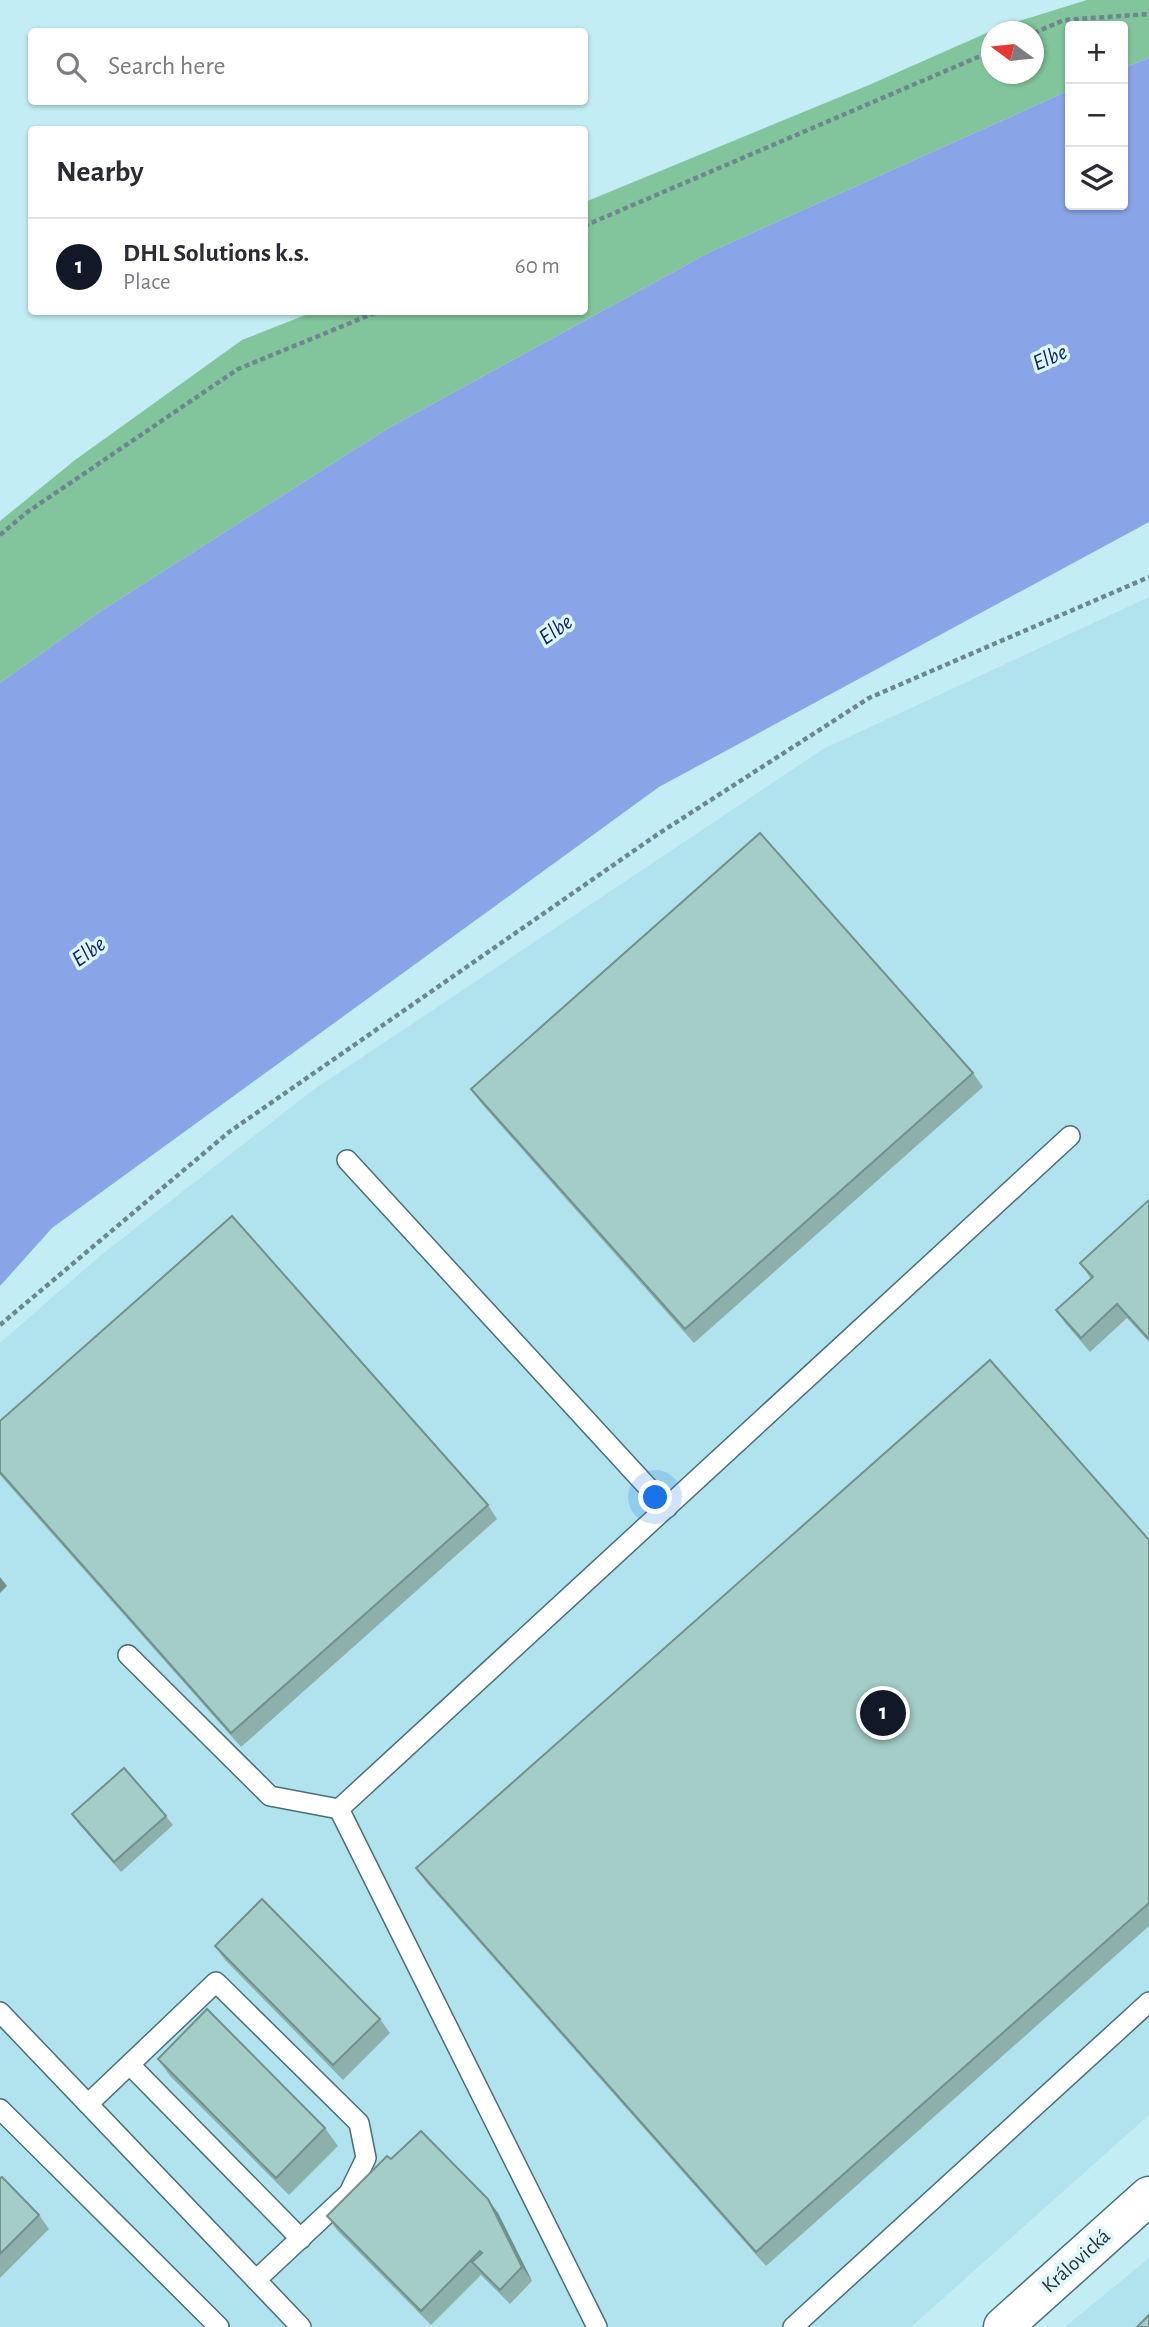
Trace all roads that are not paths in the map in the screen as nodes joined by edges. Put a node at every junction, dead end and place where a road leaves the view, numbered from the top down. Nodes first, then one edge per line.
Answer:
1 (1070, 1136) dead end
2 (347, 1160) dead end
3 (667, 1507) junction
4 (128, 1655) dead end
5 (339, 1809) junction
6 (1149, 2002) edge
7 (0, 2012) edge
8 (130, 2065) junction
9 (88, 2104) junction
10 (0, 2109) edge
11 (1149, 2196) edge
12 (301, 2239) junction
13 (256, 2280) junction
14 (219, 2327) edge
15 (301, 2327) edge
16 (597, 2327) edge
17 (793, 2327) edge
18 (1003, 2327) edge

1 - 3 lane
2 - 3 lane
3 - 5 lane
4 - 5 lane
5 - 16 lane
6 - 17 lane
7 - 9 lane
8 - 9 lane
8 - 12 lane
8 - 12 lane
9 - 13 lane
10 - 14 lane
11 - 18 main road, Královická
12 - 13 lane
13 - 15 lane

